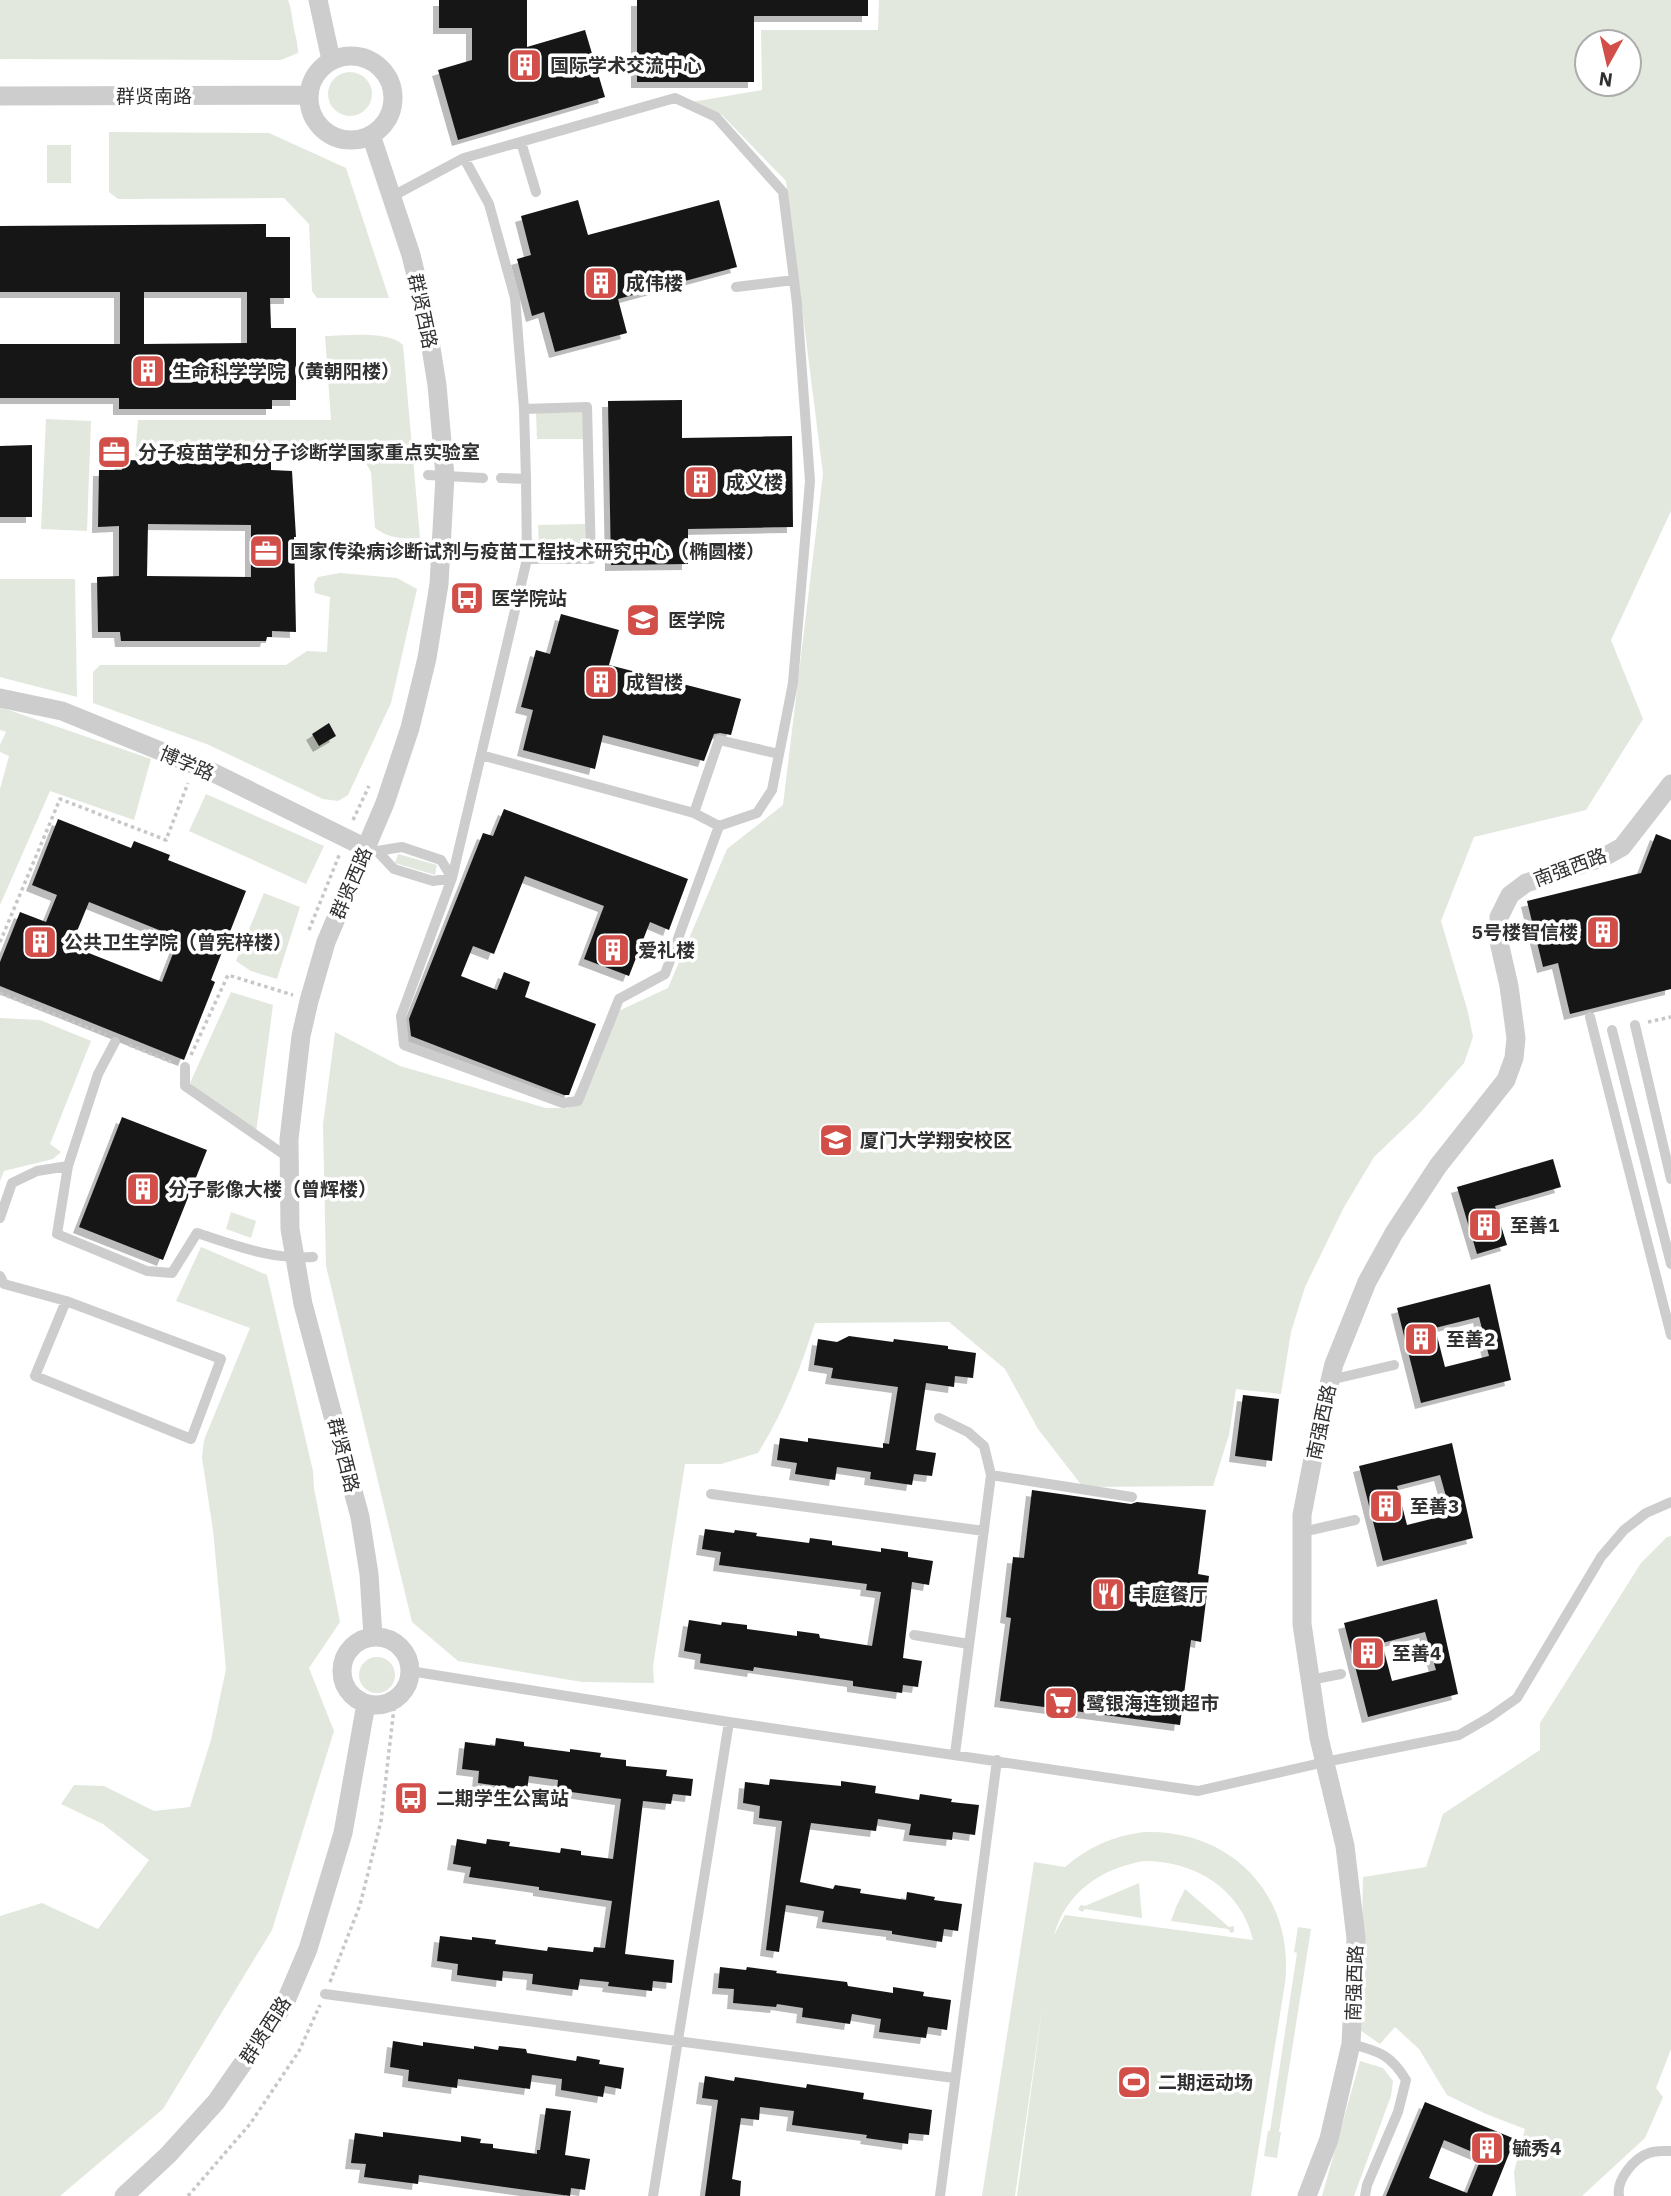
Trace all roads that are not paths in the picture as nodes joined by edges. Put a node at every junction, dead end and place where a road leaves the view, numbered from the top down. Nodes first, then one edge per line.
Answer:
1 (318, 0) edge
2 (331, 60) junction
3 (309, 95) junction
4 (0, 96) edge
5 (371, 135) junction
6 (520, 142) junction
7 (464, 158) junction
8 (536, 192) dead end
9 (391, 197) junction
10 (794, 280) junction
11 (736, 287) dead end
12 (524, 409) junction
13 (436, 476) junction
14 (483, 478) dead end
15 (501, 478) dead end
16 (526, 480) junction
17 (527, 559) junction
18 (0, 698) edge
19 (779, 754) junction
20 (481, 755) junction
21 (1671, 784) edge
22 (694, 813) junction
23 (719, 826) junction
24 (372, 850) junction
25 (452, 878) junction
26 (1590, 1017) dead end
27 (1635, 1025) dead end
28 (1612, 1030) dead end
29 (116, 1041) road end
30 (185, 1067) road end
31 (289, 1158) junction
32 (1669, 1158) edge
33 (68, 1166) junction
34 (1671, 1178) edge
35 (1650, 1181) junction
36 (0, 1218) edge
37 (304, 1257) junction
38 (1671, 1264) edge
39 (0, 1276) edge
40 (65, 1301) junction
41 (1671, 1335) edge
42 (1394, 1365) dead end
43 (1330, 1380) junction
44 (939, 1418) dead end
45 (991, 1475) junction
46 (711, 1494) dead end
47 (1132, 1497) dead end
48 (1671, 1502) edge
49 (1355, 1520) dead end
50 (984, 1531) junction
51 (1302, 1532) junction
52 (914, 1635) dead end
53 (373, 1637) junction
54 (969, 1644) junction
55 (410, 1671) junction
56 (1341, 1674) dead end
57 (1310, 1680) junction
58 (366, 1704) junction
59 (729, 1722) junction
60 (955, 1754) junction
61 (997, 1760) junction
62 (1325, 1762) junction
63 (326, 1994) dead end
64 (677, 2041) junction
65 (1351, 2044) junction
66 (954, 2078) junction
67 (1671, 2151) edge
68 (124, 2196) edge
69 (653, 2196) edge
70 (940, 2196) edge
71 (1307, 2196) edge
72 (1366, 2196) edge
73 (1619, 2196) edge

1 - 2 street
2 - 3 street
2 - 5 street
3 - 4 street, 群贤南路
3 - 5 street
5 - 9 street, 群贤西路
6 - 7 lane
6 - 8 lane
6 - 10 lane
7 - 9 lane
7 - 12 lane
9 - 13 street, 群贤西路
10 - 11 lane
10 - 19 lane
12 - 16 lane
12 - 17 lane
13 - 14 lane
13 - 24 street, 群贤西路
15 - 16 lane
16 - 17 lane
17 - 20 lane
18 - 24 street, 博学路
19 - 22 lane
19 - 23 lane
20 - 22 lane
20 - 25 lane
21 - 43 street, 南强西路
22 - 23 lane
23 - 25 lane
24 - 25 lane
24 - 25 lane
24 - 31 street, 群贤西路
26 - 41 lane
27 - 32 lane
28 - 35 lane
29 - 33 lane
30 - 31 lane
31 - 37 street, 群贤西路
32 - 34 lane
33 - 36 lane
33 - 37 lane
34 - 35 lane
35 - 38 lane
37 - 53 street, 群贤西路
39 - 40 lane
40 - 40 lane
42 - 43 lane
43 - 51 street, 南强西路
44 - 45 lane
45 - 47 lane
45 - 50 lane
46 - 50 lane
48 - 62 lane
49 - 51 lane
50 - 54 lane
51 - 57 street, 南强西路
52 - 54 lane
53 - 55 street
53 - 58 street
54 - 60 lane
55 - 58 street
55 - 59 lane
56 - 57 lane
57 - 62 street, 南强西路
58 - 68 street, 群贤西路
59 - 60 lane
59 - 64 lane
60 - 61 lane
61 - 62 lane
61 - 66 lane
62 - 65 street, 南强西路
63 - 64 lane
64 - 66 lane
64 - 69 lane
65 - 71 street, 南强西路
65 - 72 lane
66 - 70 lane
67 - 73 lane

